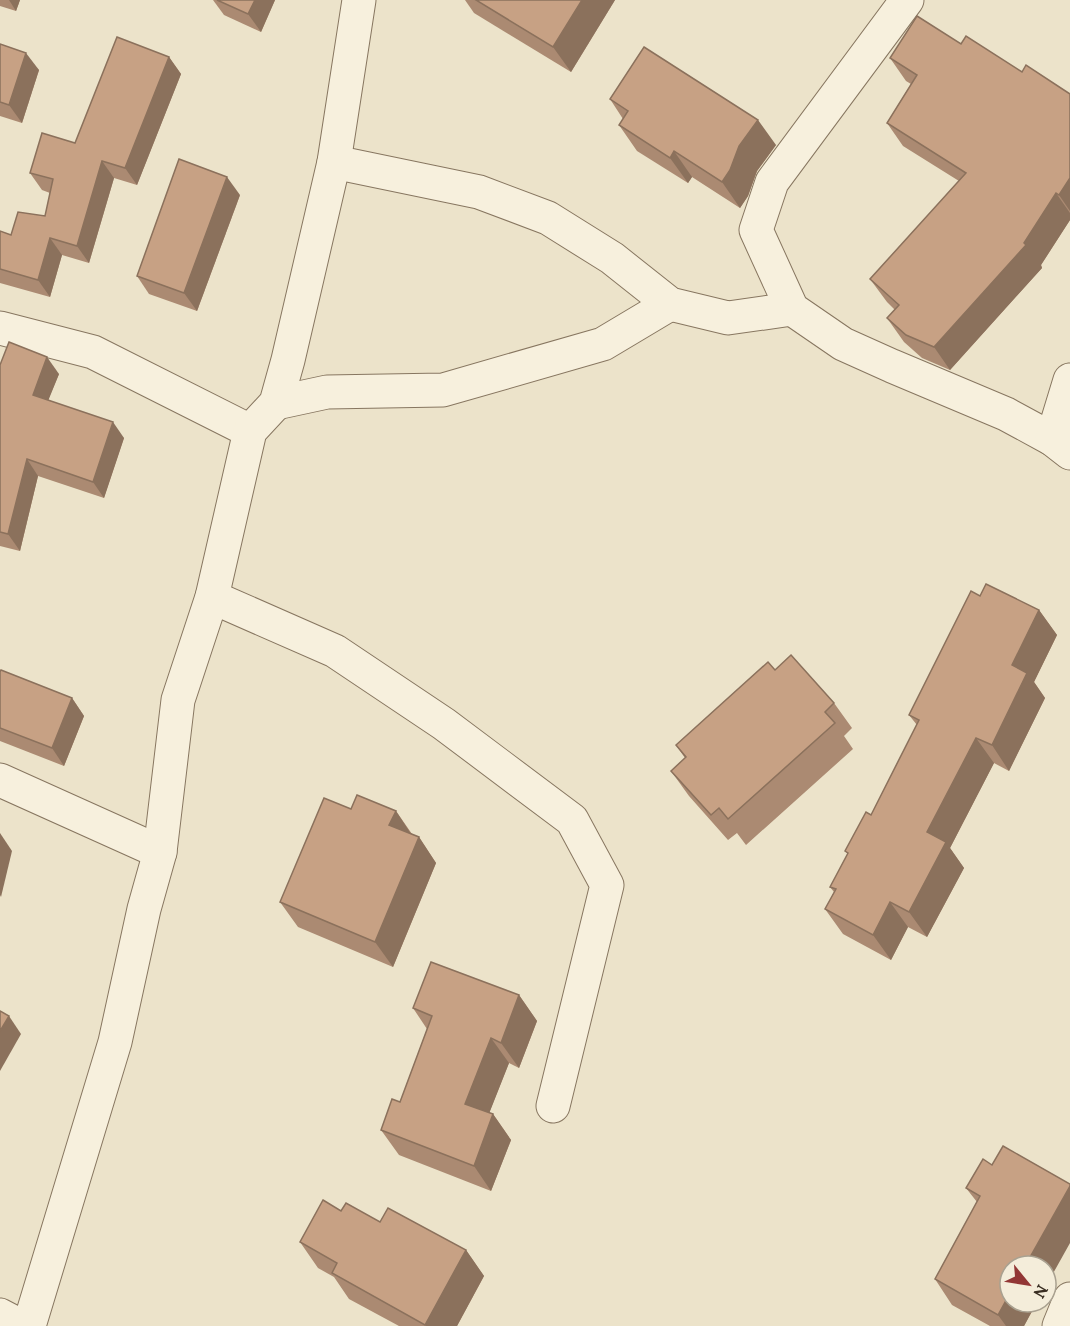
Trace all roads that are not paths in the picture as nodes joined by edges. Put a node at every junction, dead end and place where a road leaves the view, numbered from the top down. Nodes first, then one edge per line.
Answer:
1 (359, 0) edge
2 (907, 0) edge
3 (334, 162) junction
4 (670, 304) junction
5 (792, 309) junction
6 (0, 328) edge
7 (1070, 380) edge
8 (276, 403) junction
9 (250, 431) junction
10 (1061, 446) edge
11 (212, 597) junction
12 (0, 780) edge
13 (160, 852) junction
14 (553, 1106) dead end
15 (1070, 1299) edge
16 (0, 1315) edge
17 (21, 1326) edge
18 (29, 1326) edge
19 (1059, 1326) edge

1 - 3 street
2 - 5 street
3 - 4 street
3 - 8 street
4 - 5 street
4 - 8 street
5 - 10 street
6 - 9 street
7 - 10 street
8 - 9 street
9 - 11 street
11 - 13 street
11 - 14 street
12 - 13 street
13 - 18 street
15 - 19 street
16 - 17 street

